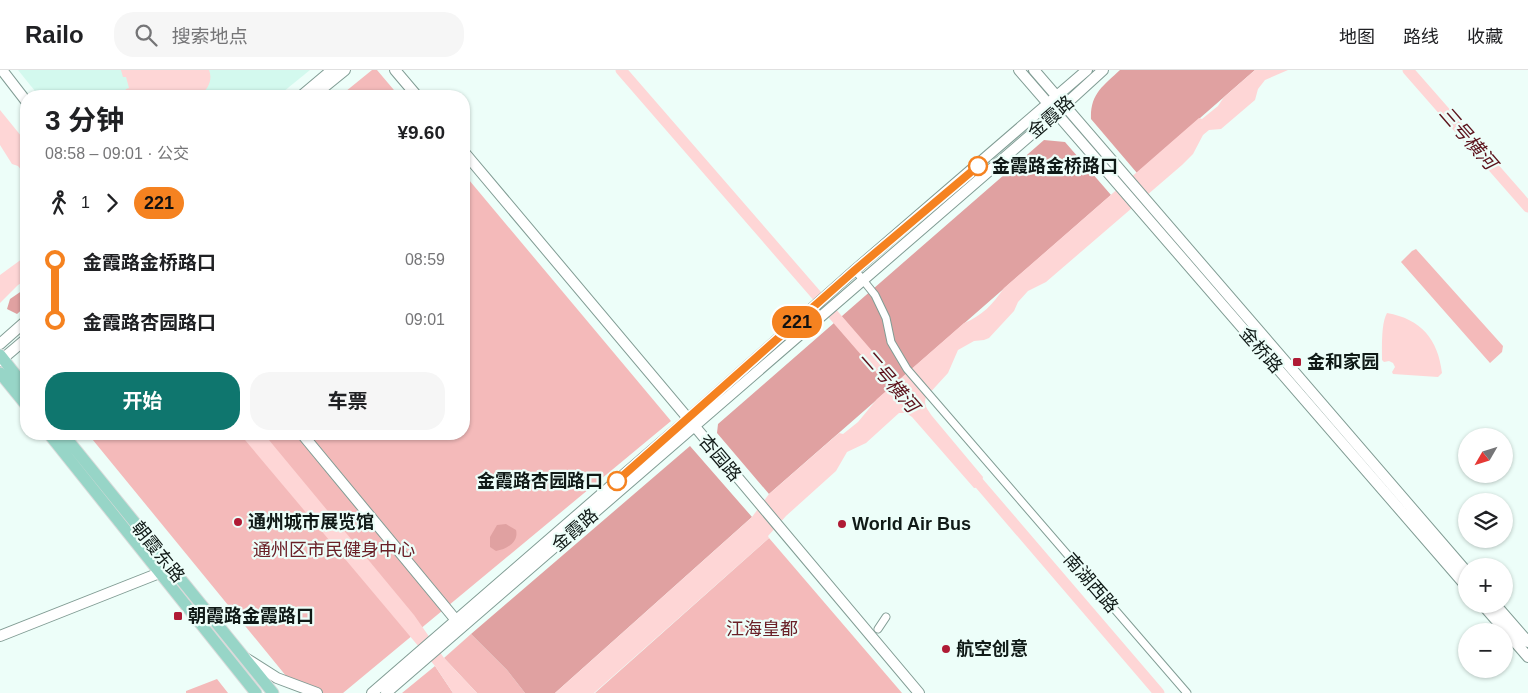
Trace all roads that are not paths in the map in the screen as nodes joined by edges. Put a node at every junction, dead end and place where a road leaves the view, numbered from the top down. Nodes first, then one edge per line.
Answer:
1 (2, 70) edge
2 (332, 70) edge
3 (345, 70) edge
4 (395, 70) edge
5 (1019, 70) edge
6 (1034, 70) edge
7 (1087, 70) edge
8 (1103, 70) edge
9 (307, 90) edge
10 (320, 90) edge
11 (412, 90) edge
12 (20, 93) edge
13 (1053, 101) junction
14 (1060, 110) junction
15 (470, 159) edge
16 (855, 270) junction
17 (863, 280) junction
18 (20, 326) edge
19 (0, 344) edge
20 (20, 344) edge
21 (1, 359) edge
22 (0, 373) edge
23 (20, 381) edge
24 (20, 398) edge
25 (691, 423) junction
26 (54, 440) edge
27 (68, 440) edge
28 (307, 440) edge
29 (1458, 561) edge
30 (165, 570) junction
31 (1458, 577) edge
32 (1490, 613) edge
33 (1503, 613) edge
34 (886, 617) dead end
35 (459, 624) junction
36 (878, 629) dead end
37 (0, 636) edge
38 (443, 639) junction
39 (1528, 642) edge
40 (243, 656) junction
41 (1528, 657) edge
42 (254, 691) edge
43 (273, 693) edge
44 (317, 693) edge
45 (372, 693) edge
46 (386, 693) edge
47 (919, 693) edge
48 (1187, 693) edge

1 - 12 street
2 - 9 street
3 - 10 street
4 - 11 street
5 - 13 street
6 - 13 street
7 - 13 street, 金霞路
8 - 14 street, 金霞路
13 - 14 street
13 - 16 street, 金霞路
14 - 17 street, 金霞路
14 - 29 street, 金桥路
14 - 31 street, 金桥路
15 - 25 street, 杏园路
16 - 17 street, 南湖西路
16 - 25 street, 金霞路
17 - 25 street, 金霞路
17 - 48 street, 南湖西路
18 - 19 street
20 - 21 street
21 - 23 main road
22 - 24 main road
25 - 35 street, 金霞路
25 - 47 street, 杏园路
26 - 30 main road, 朝霞东路
27 - 30 main road, 朝霞东路
28 - 35 street
30 - 37 street
30 - 40 main road, 朝霞东路
30 - 42 main road, 朝霞东路
32 - 41 street
33 - 39 street
34 - 36 street
35 - 38 street, 金霞路
38 - 45 street, 金霞路
38 - 46 street, 金霞路
40 - 43 main road, 朝霞东路
40 - 44 street

